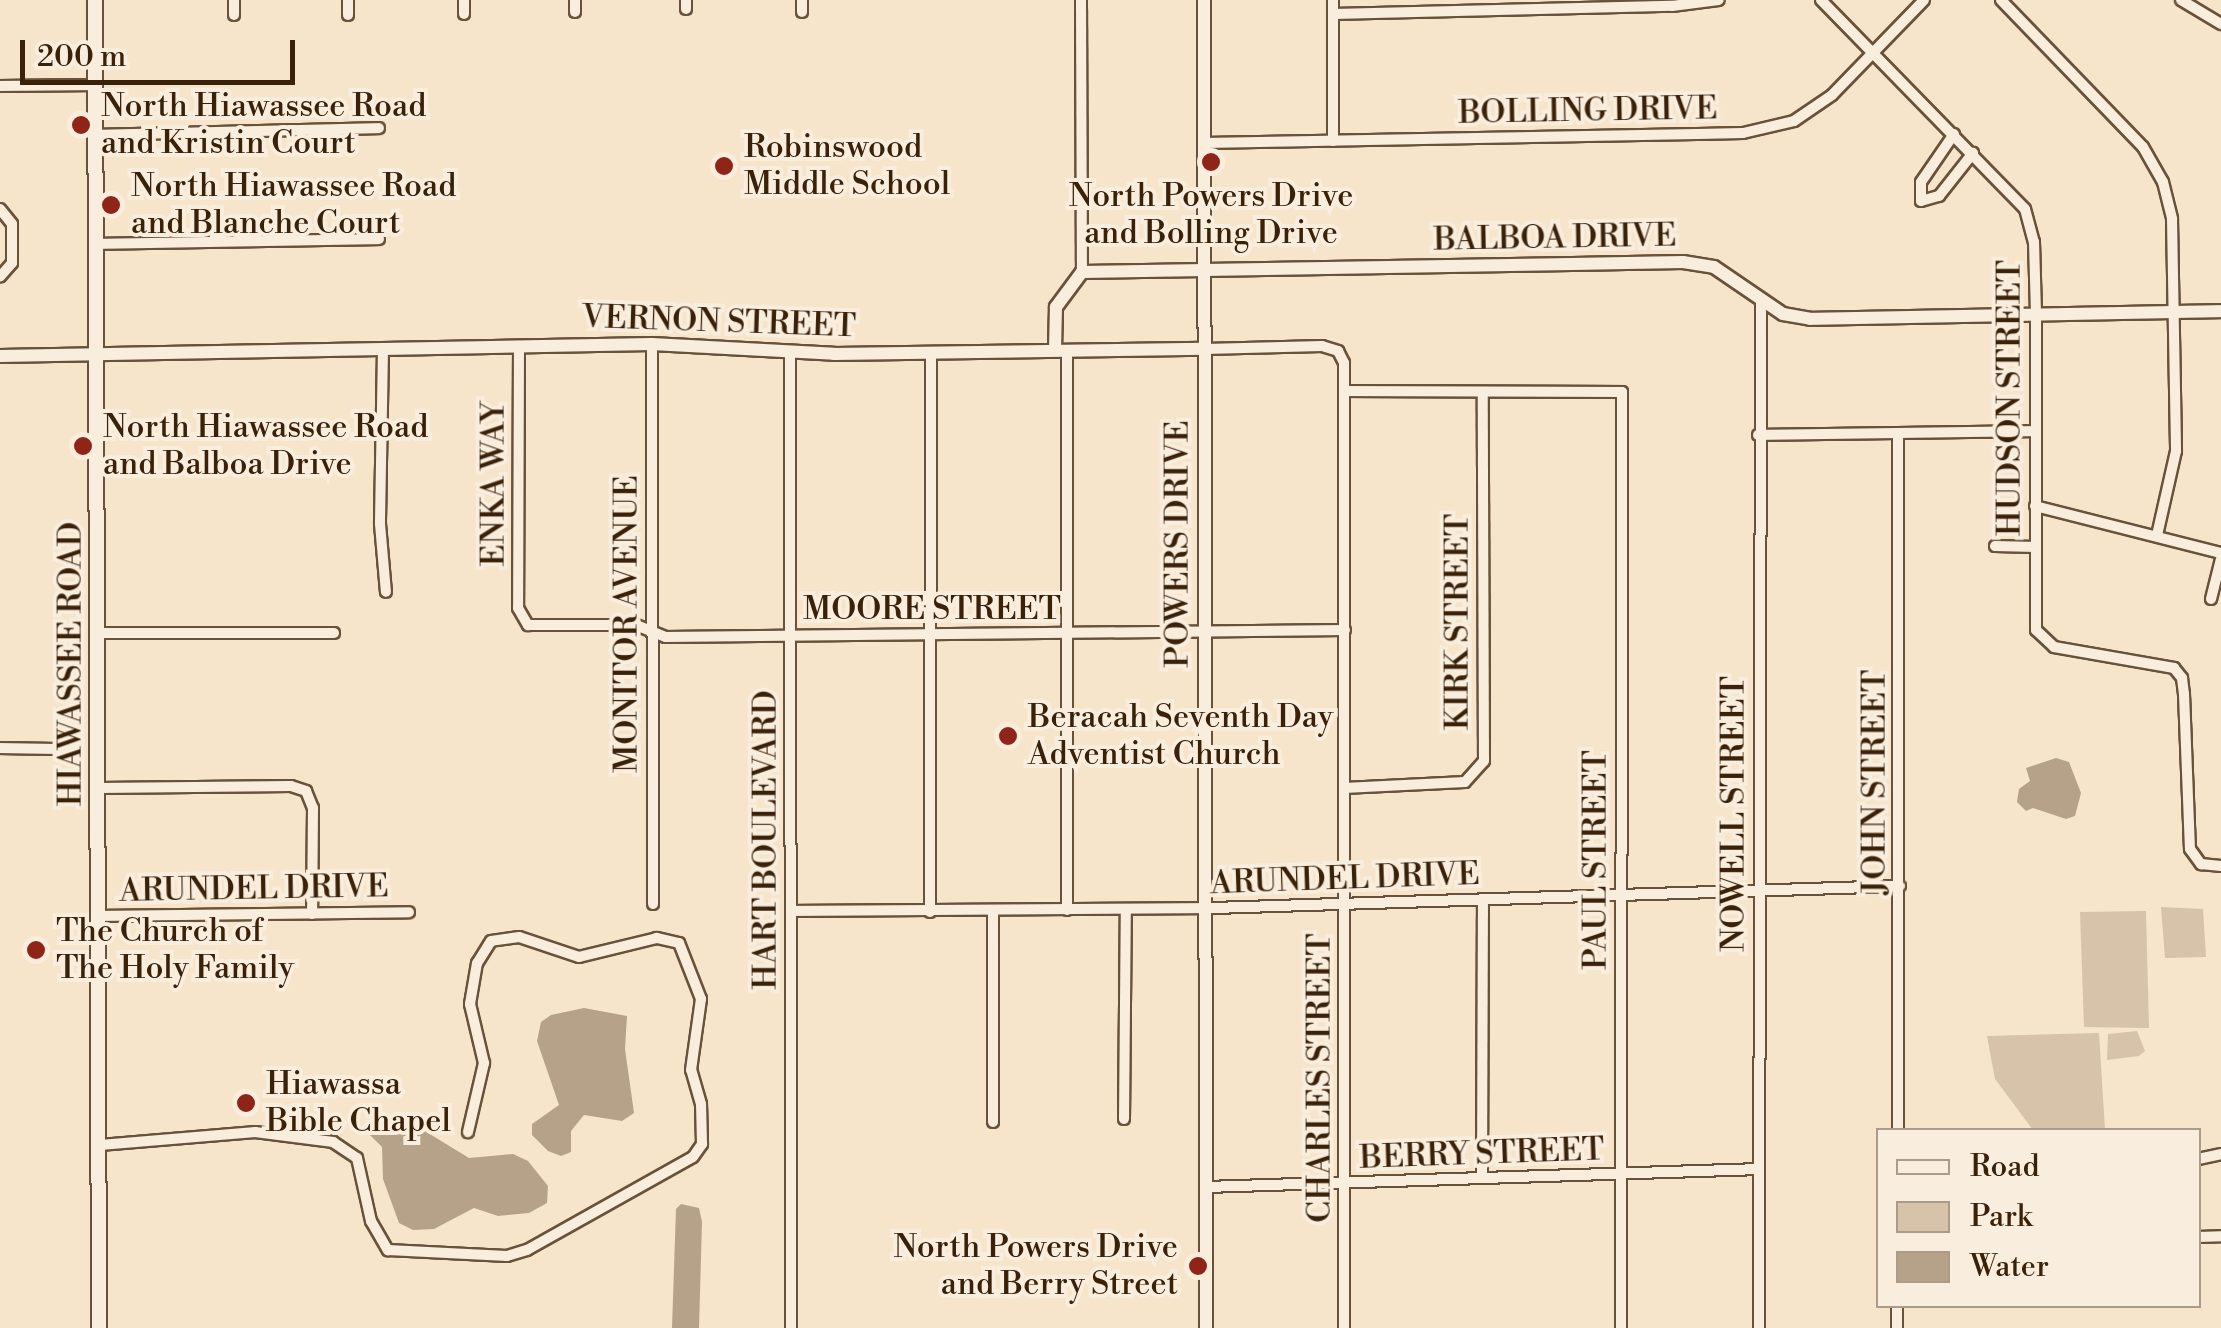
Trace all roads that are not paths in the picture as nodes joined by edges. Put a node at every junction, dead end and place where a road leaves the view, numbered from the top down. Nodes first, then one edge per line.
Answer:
1 (94, 0) edge
2 (234, 0) edge
3 (348, 0) edge
4 (464, 0) edge
5 (1082, 0) edge
6 (1204, 0) edge
7 (1333, 0) edge
8 (1720, 0) edge
9 (1820, 0) edge
10 (1924, 0) edge
11 (2001, 0) edge
12 (2181, 0) edge
13 (1593, 4) edge
14 (1566, 5) edge
15 (464, 14) dead end
16 (1333, 14) junction
17 (234, 15) dead end
18 (348, 15) dead end
19 (2221, 24) edge
20 (1874, 52) junction
21 (95, 84) junction
22 (0, 86) edge
23 (379, 128) dead end
24 (1954, 134) junction
25 (96, 135) junction
26 (1334, 140) junction
27 (1204, 143) junction
28 (1973, 153) junction
29 (0, 209) edge
30 (379, 239) dead end
31 (96, 244) junction
32 (1205, 270) junction
33 (1082, 272) junction
34 (0, 276) edge
35 (1761, 299) junction
36 (2221, 311) edge
37 (2176, 312) junction
38 (2036, 314) junction
39 (652, 344) junction
40 (519, 346) junction
41 (383, 349) junction
42 (1205, 349) junction
43 (1061, 350) junction
44 (1338, 351) joint
45 (930, 352) junction
46 (790, 353) junction
47 (97, 355) junction
48 (0, 356) edge
49 (1344, 391) junction
50 (1483, 393) junction
51 (2036, 430) junction
52 (1898, 434) junction
53 (1758, 435) junction
54 (2035, 506) junction
55 (2158, 535) junction
56 (1996, 546) dead end
57 (2036, 548) junction
58 (2221, 556) edge
59 (386, 592) dead end
60 (2211, 599) dead end
61 (522, 622) joint
62 (1345, 630) junction
63 (1206, 631) junction
64 (651, 632) junction
65 (99, 633) junction
66 (1067, 633) junction
67 (334, 634) dead end
68 (791, 634) junction
69 (929, 634) junction
70 (0, 748) edge
71 (52, 750) dead end
72 (99, 788) junction
73 (1344, 788) junction
74 (2216, 866) edge
75 (1900, 886) junction
76 (1758, 888) junction
77 (1621, 893) junction
78 (1483, 899) junction
79 (652, 904) dead end
80 (1344, 905) junction
81 (1206, 908) junction
82 (1067, 910) junction
83 (1126, 910) junction
84 (791, 911) junction
85 (993, 911) junction
86 (410, 912) dead end
87 (930, 912) junction
88 (312, 914) junction
89 (100, 916) junction
90 (1124, 1119) dead end
91 (994, 1122) dead end
92 (1898, 1128) edge
93 (468, 1132) dead end
94 (100, 1146) junction
95 (1759, 1168) junction
96 (1620, 1174) junction
97 (1482, 1178) junction
98 (1346, 1184) junction
99 (1206, 1187) junction
100 (99, 1328) edge
101 (791, 1328) edge
102 (1206, 1328) edge
103 (1344, 1328) edge
104 (1621, 1328) edge
105 (1758, 1328) edge

1 - 21 main road, HIAWASSEE ROAD
2 - 17 street
3 - 18 street
4 - 15 street
5 - 33 street
6 - 27 street, POWERS DRIVE
7 - 16 street
8 - 13 street
9 - 20 street, HUDSON STREET
10 - 20 street, BOLLING DRIVE
11 - 37 street
12 - 19 street
13 - 14 street
14 - 16 street
16 - 26 street
20 - 24 street, HUDSON STREET
20 - 26 street, BOLLING DRIVE
21 - 22 street
21 - 25 main road, HIAWASSEE ROAD
23 - 25 street
24 - 28 street, HUDSON STREET
24 - 28 street
25 - 31 main road, HIAWASSEE ROAD
26 - 27 street, BOLLING DRIVE
27 - 32 street, POWERS DRIVE
28 - 38 street, HUDSON STREET
29 - 34 street
30 - 31 street
31 - 47 main road, HIAWASSEE ROAD
32 - 33 street, BALBOA DRIVE
32 - 35 street, BALBOA DRIVE
32 - 42 street, POWERS DRIVE
33 - 43 street
35 - 38 street, BALBOA DRIVE
35 - 53 street, NOWELL STREET
36 - 37 street, BALBOA DRIVE
37 - 38 street, BALBOA DRIVE
37 - 55 street
38 - 51 street, HUDSON STREET
39 - 40 street, VERNON STREET
39 - 46 street, VERNON STREET
39 - 64 street, MONITOR AVENUE
40 - 41 street, VERNON STREET
40 - 61 street, ENKA WAY
41 - 47 street, VERNON STREET
41 - 59 street
42 - 43 street, VERNON STREET
42 - 44 street, VERNON STREET
42 - 63 street, POWERS DRIVE
43 - 45 street, VERNON STREET
43 - 66 street
44 - 49 street, CHARLES STREET
45 - 46 street, VERNON STREET
45 - 69 street
46 - 68 street, HART BOULEVARD
47 - 48 street
47 - 65 main road, HIAWASSEE ROAD
49 - 50 street
49 - 62 street, CHARLES STREET
50 - 73 street, KIRK STREET
50 - 77 street, PAUL STREET
51 - 52 street
51 - 54 street, HUDSON STREET
52 - 53 street
52 - 75 street, JOHN STREET
53 - 76 street, NOWELL STREET
54 - 55 street
54 - 57 street, HUDSON STREET
55 - 58 street
56 - 57 street
57 - 74 street, HUDSON STREET
58 - 60 street
61 - 64 street, MOORE STREET
62 - 63 street, MOORE STREET
62 - 73 street, CHARLES STREET
63 - 66 street, MOORE STREET
63 - 81 street, POWERS DRIVE
64 - 68 street, MOORE STREET
64 - 79 street, MONITOR AVENUE
65 - 67 street
65 - 72 main road, HIAWASSEE ROAD
66 - 69 street, MOORE STREET
66 - 82 street
68 - 69 street, MOORE STREET
68 - 84 street, HART BOULEVARD
69 - 87 street
70 - 71 street
72 - 88 street
72 - 89 main road, HIAWASSEE ROAD
73 - 80 street, CHARLES STREET
75 - 76 street, ARUNDEL DRIVE
75 - 92 street, JOHN STREET
76 - 77 street, ARUNDEL DRIVE
76 - 95 street, NOWELL STREET
77 - 78 street, ARUNDEL DRIVE
77 - 96 street, PAUL STREET
78 - 80 street, ARUNDEL DRIVE
78 - 97 street
80 - 81 street, ARUNDEL DRIVE
80 - 98 street, CHARLES STREET
81 - 83 street, ARUNDEL DRIVE
81 - 99 street, POWERS DRIVE
82 - 83 street, ARUNDEL DRIVE
82 - 85 street, ARUNDEL DRIVE
83 - 90 street
84 - 87 street, ARUNDEL DRIVE
84 - 101 street, HART BOULEVARD
85 - 87 street, ARUNDEL DRIVE
85 - 91 street
86 - 88 street, ARUNDEL DRIVE
88 - 89 street, ARUNDEL DRIVE
89 - 94 main road, HIAWASSEE ROAD
93 - 94 street
94 - 100 main road, HIAWASSEE ROAD
95 - 96 street, BERRY STREET
95 - 105 street, NOWELL STREET
96 - 97 street, BERRY STREET
96 - 104 street, PAUL STREET
97 - 98 street, BERRY STREET
98 - 99 street, BERRY STREET
98 - 103 street, CHARLES STREET
99 - 102 street, POWERS DRIVE

